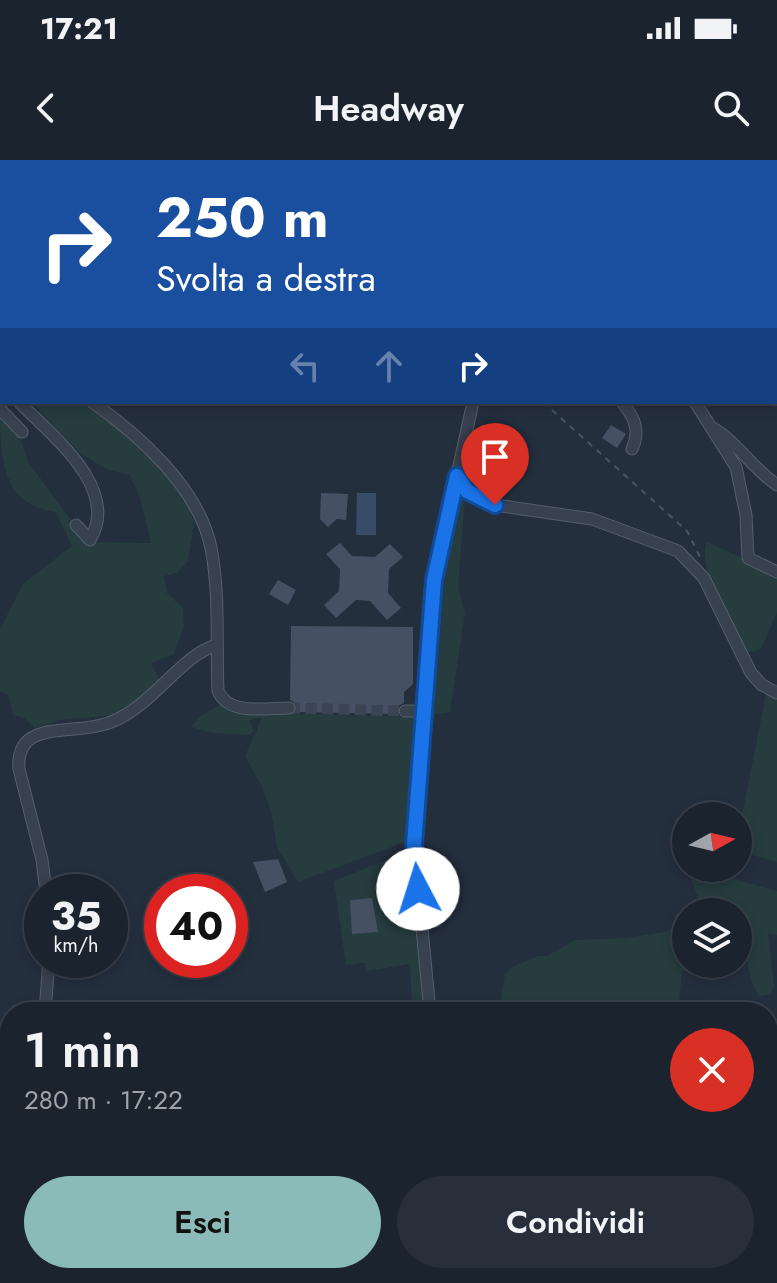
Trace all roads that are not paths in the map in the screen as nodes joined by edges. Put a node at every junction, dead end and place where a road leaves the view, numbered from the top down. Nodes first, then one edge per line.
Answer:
1 (21, 404) edge
2 (95, 404) edge
3 (473, 404) edge
4 (623, 404) edge
5 (696, 404) edge
6 (0, 409) edge
7 (709, 426) junction
8 (22, 432) dead end
9 (632, 449) dead end
10 (457, 476) junction
11 (777, 485) edge
12 (76, 525) dead end
13 (777, 572) edge
14 (216, 645) junction
15 (777, 693) edge
16 (289, 708) tunnel mouth
17 (405, 711) tunnel mouth
18 (424, 711) junction
19 (44, 874) edge
20 (48, 978) edge
21 (46, 1002) edge
22 (429, 1002) edge

1 - 12 street
2 - 14 street
3 - 10 street
4 - 9 street
5 - 7 street
6 - 8 street
7 - 11 street
7 - 13 street
10 - 15 street
10 - 18 street
14 - 16 street
14 - 19 street
17 - 18 street
18 - 22 street
20 - 21 street

